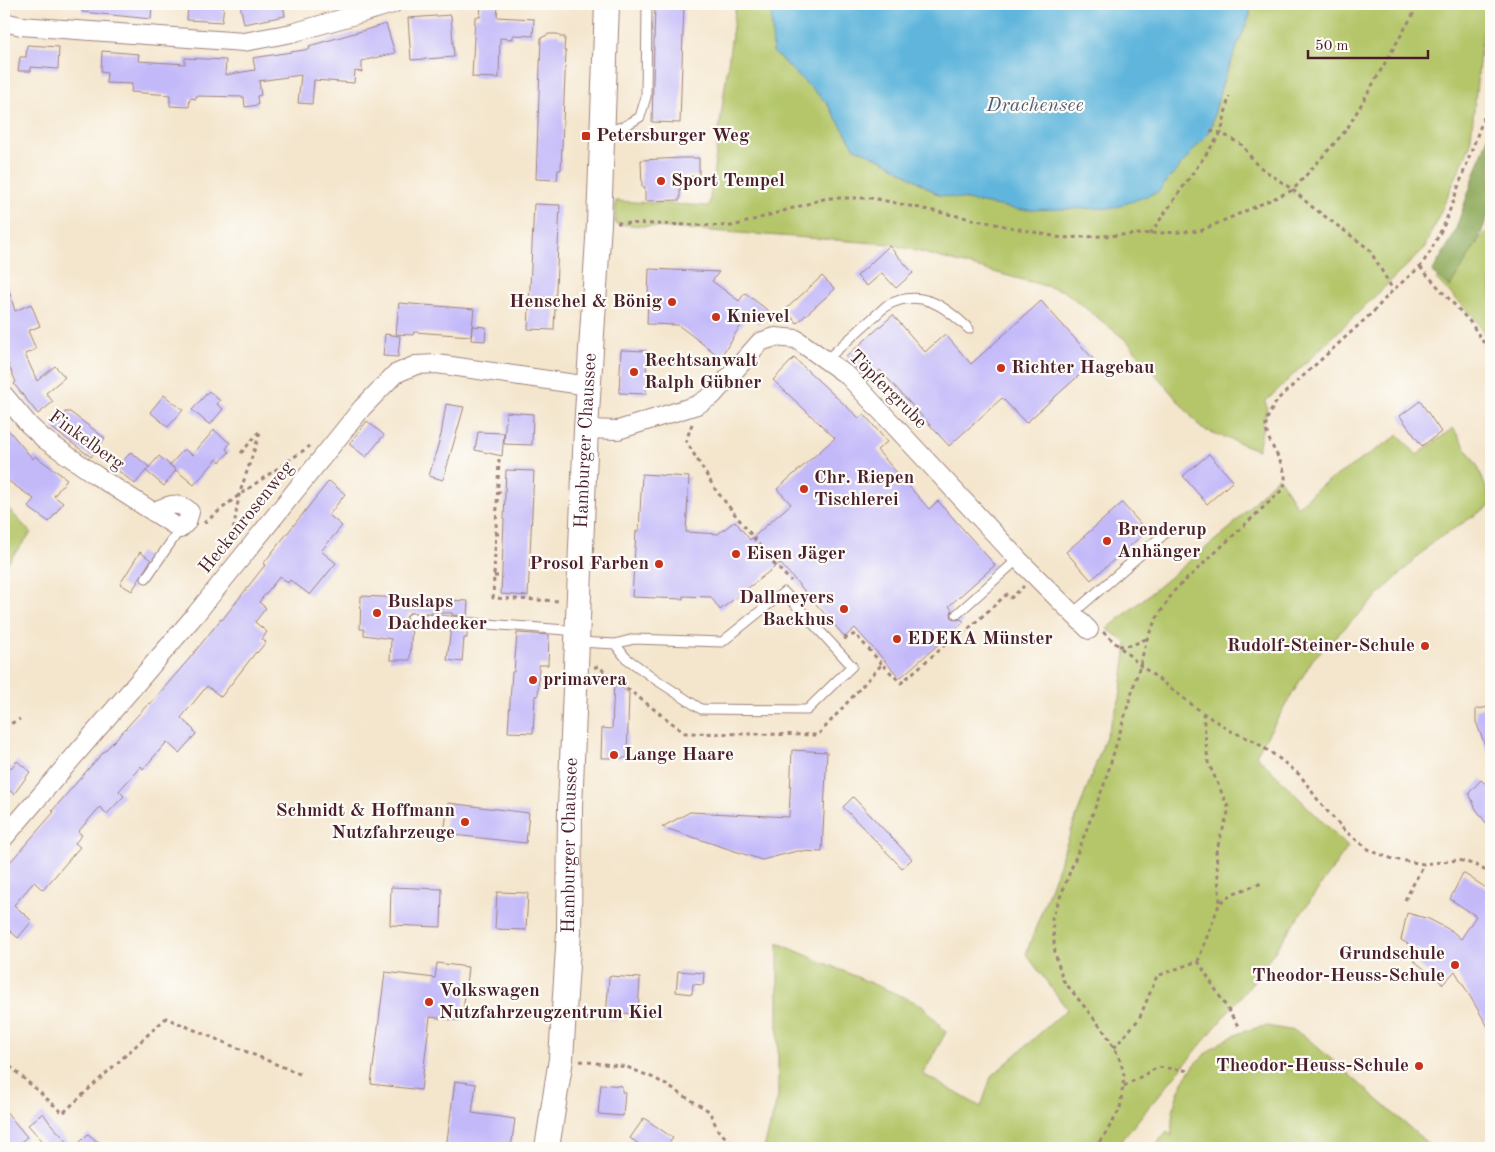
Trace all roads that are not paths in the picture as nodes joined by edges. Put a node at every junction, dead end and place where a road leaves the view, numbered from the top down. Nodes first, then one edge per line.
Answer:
1 (393, 4) edge
2 (607, 4) edge
3 (647, 4) edge
4 (4, 22) edge
5 (601, 133) junction
6 (969, 329) dead end
7 (826, 360) junction
8 (589, 386) junction
9 (4, 395) edge
10 (586, 429) junction
11 (180, 529) joint
12 (1163, 535) dead end
13 (1018, 558) junction
14 (146, 578) dead end
15 (957, 614) dead end
16 (1072, 614) junction
17 (412, 618) dead end
18 (1089, 630) road end
19 (578, 637) junction
20 (615, 644) junction
21 (10, 818) edge
22 (4, 838) edge
23 (547, 1148) edge

1 - 4 street
2 - 5 main road, Hamburger Chaussee
3 - 5 lane
5 - 8 main road, Hamburger Chaussee
6 - 7 lane
7 - 10 street, Töpfergrube
7 - 13 street, Töpfergrube
8 - 10 main road, Hamburger Chaussee
8 - 21 street, Heckenrosenweg
9 - 11 street, Finkelberg
10 - 19 main road, Hamburger Chaussee
11 - 14 lane
12 - 16 lane
13 - 15 lane
13 - 16 street, Töpfergrube
16 - 18 street, Töpfergrube
17 - 19 lane
19 - 20 lane
19 - 23 main road, Hamburger Chaussee
20 - 20 lane
21 - 22 street, Heckenrosenweg

